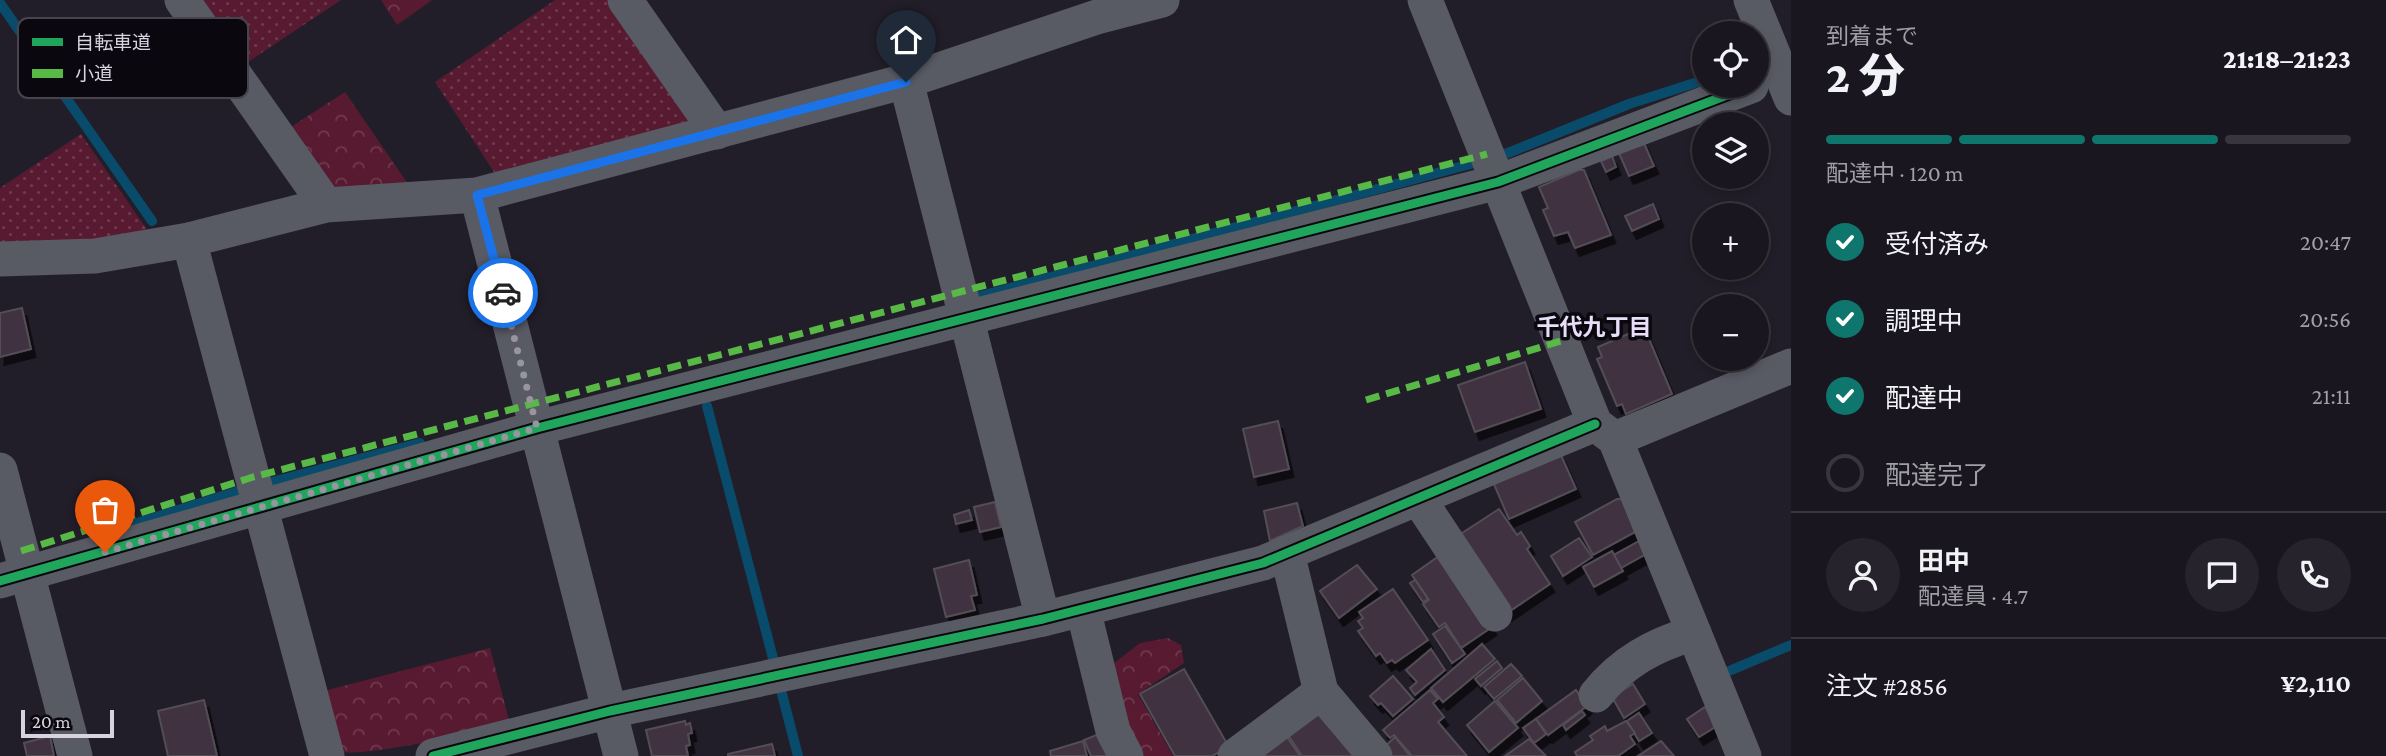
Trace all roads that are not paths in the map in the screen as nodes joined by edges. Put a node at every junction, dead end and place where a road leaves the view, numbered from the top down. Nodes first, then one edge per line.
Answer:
1 (182, 0) edge
2 (625, 0) edge
3 (1162, 0) edge
4 (1425, 0) edge
5 (1751, 0) edge
6 (1098, 8) edge
7 (195, 18) edge
8 (906, 82) junction
9 (1774, 82) edge
10 (248, 94) edge
11 (717, 132) junction
12 (1497, 182) junction
13 (477, 195) junction
14 (326, 205) junction
15 (189, 240) junction
16 (0, 259) edge
17 (967, 318) junction
18 (1791, 366) edge
19 (537, 428) junction
20 (1605, 431) junction
21 (0, 470) edge
22 (1418, 498) junction
23 (261, 509) junction
24 (1287, 554) junction
25 (14, 577) edge
26 (1083, 609) junction
27 (1495, 614) dead end
28 (1043, 619) junction
29 (1694, 633) junction
30 (1321, 692) junction
31 (1597, 695) dead end
32 (610, 711) junction
33 (75, 756) edge
34 (327, 756) edge
35 (433, 756) edge
36 (621, 756) edge
37 (1126, 756) edge
38 (1235, 756) edge
39 (1376, 756) edge
40 (1744, 756) edge

1 - 7 street
2 - 11 street
3 - 6 street
4 - 12 street
5 - 9 street
6 - 8 street
8 - 11 street
8 - 17 street
9 - 12 street
10 - 14 street
11 - 13 street
12 - 17 street
12 - 20 street
13 - 14 street
13 - 19 street
14 - 15 street
15 - 16 street
15 - 23 street
17 - 19 street
17 - 28 street
18 - 20 street
19 - 23 street
19 - 32 street
20 - 22 street
20 - 29 street
21 - 25 street
22 - 24 street
22 - 27 street
23 - 25 street
23 - 34 street
24 - 26 street
24 - 30 street
25 - 33 street
26 - 28 street
26 - 37 street
28 - 32 street
29 - 31 street
29 - 40 street
30 - 38 street
30 - 39 street
32 - 35 street
32 - 36 street

